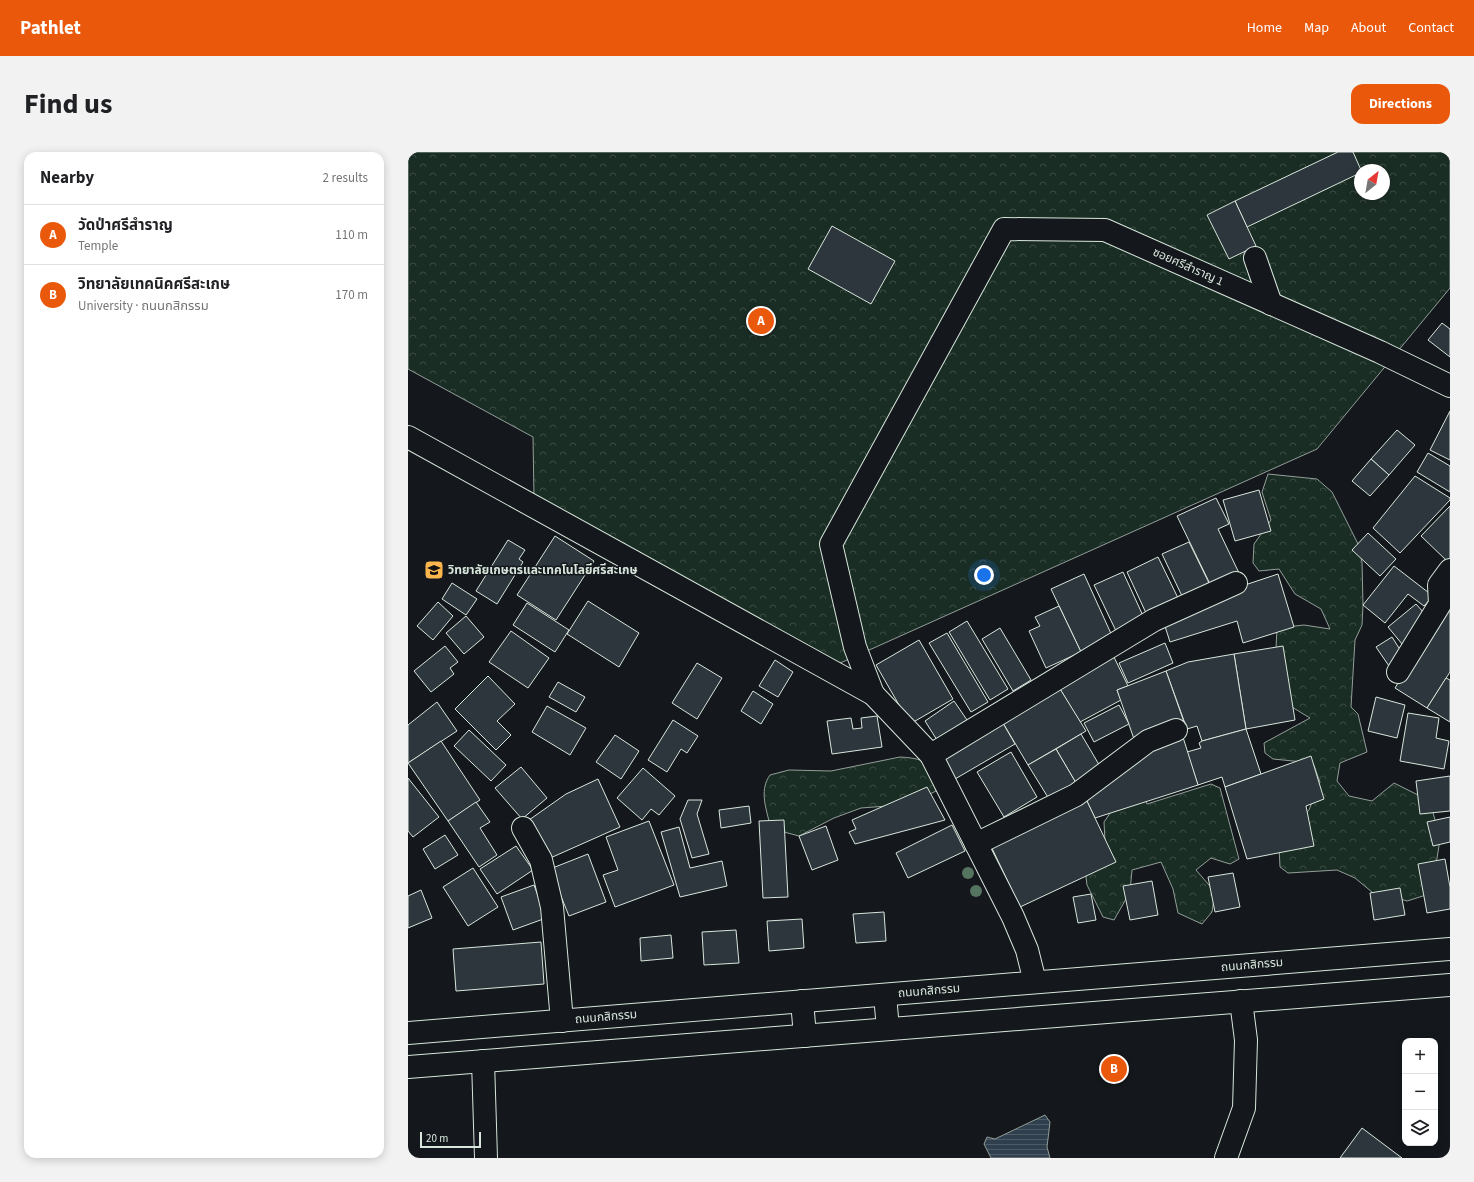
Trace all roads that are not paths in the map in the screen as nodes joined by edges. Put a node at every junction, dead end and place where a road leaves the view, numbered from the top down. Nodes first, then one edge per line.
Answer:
1 (1255, 258) dead end
2 (1271, 304) junction
3 (1450, 386) edge
4 (408, 437) edge
5 (1450, 570) edge
6 (1236, 583) dead end
7 (1398, 672) dead end
8 (873, 694) junction
9 (1176, 730) dead end
10 (931, 754) junction
11 (523, 828) dead end
12 (976, 844) junction
13 (1450, 949) edge
14 (1034, 982) junction
15 (1450, 985) edge
16 (885, 995) junction
17 (802, 1001) junction
18 (1241, 1001) junction
19 (562, 1021) junction
20 (888, 1029) junction
21 (408, 1033) edge
22 (805, 1036) junction
23 (483, 1061) junction
24 (408, 1067) edge
25 (486, 1158) edge
26 (1226, 1158) edge

1 - 2 main road
2 - 3 main road, ซอยศรีสำราญ 1
2 - 8 main road, ซอยศรีสำราญ 1
4 - 8 main road
5 - 7 main road
6 - 10 main road
8 - 10 main road
9 - 12 main road
10 - 12 main road
11 - 19 main road
12 - 14 main road
13 - 14 main road, ถนนกสิกรรม
14 - 16 main road, ถนนกสิกรรม
15 - 18 main road
16 - 17 main road, ถนนกสิกรรม
16 - 20 main road
17 - 19 main road, ถนนกสิกรรม
17 - 22 main road
18 - 20 main road
18 - 26 main road
19 - 21 main road, ถนนกสิกรรม
20 - 22 main road
22 - 23 main road
23 - 24 main road
23 - 25 main road

